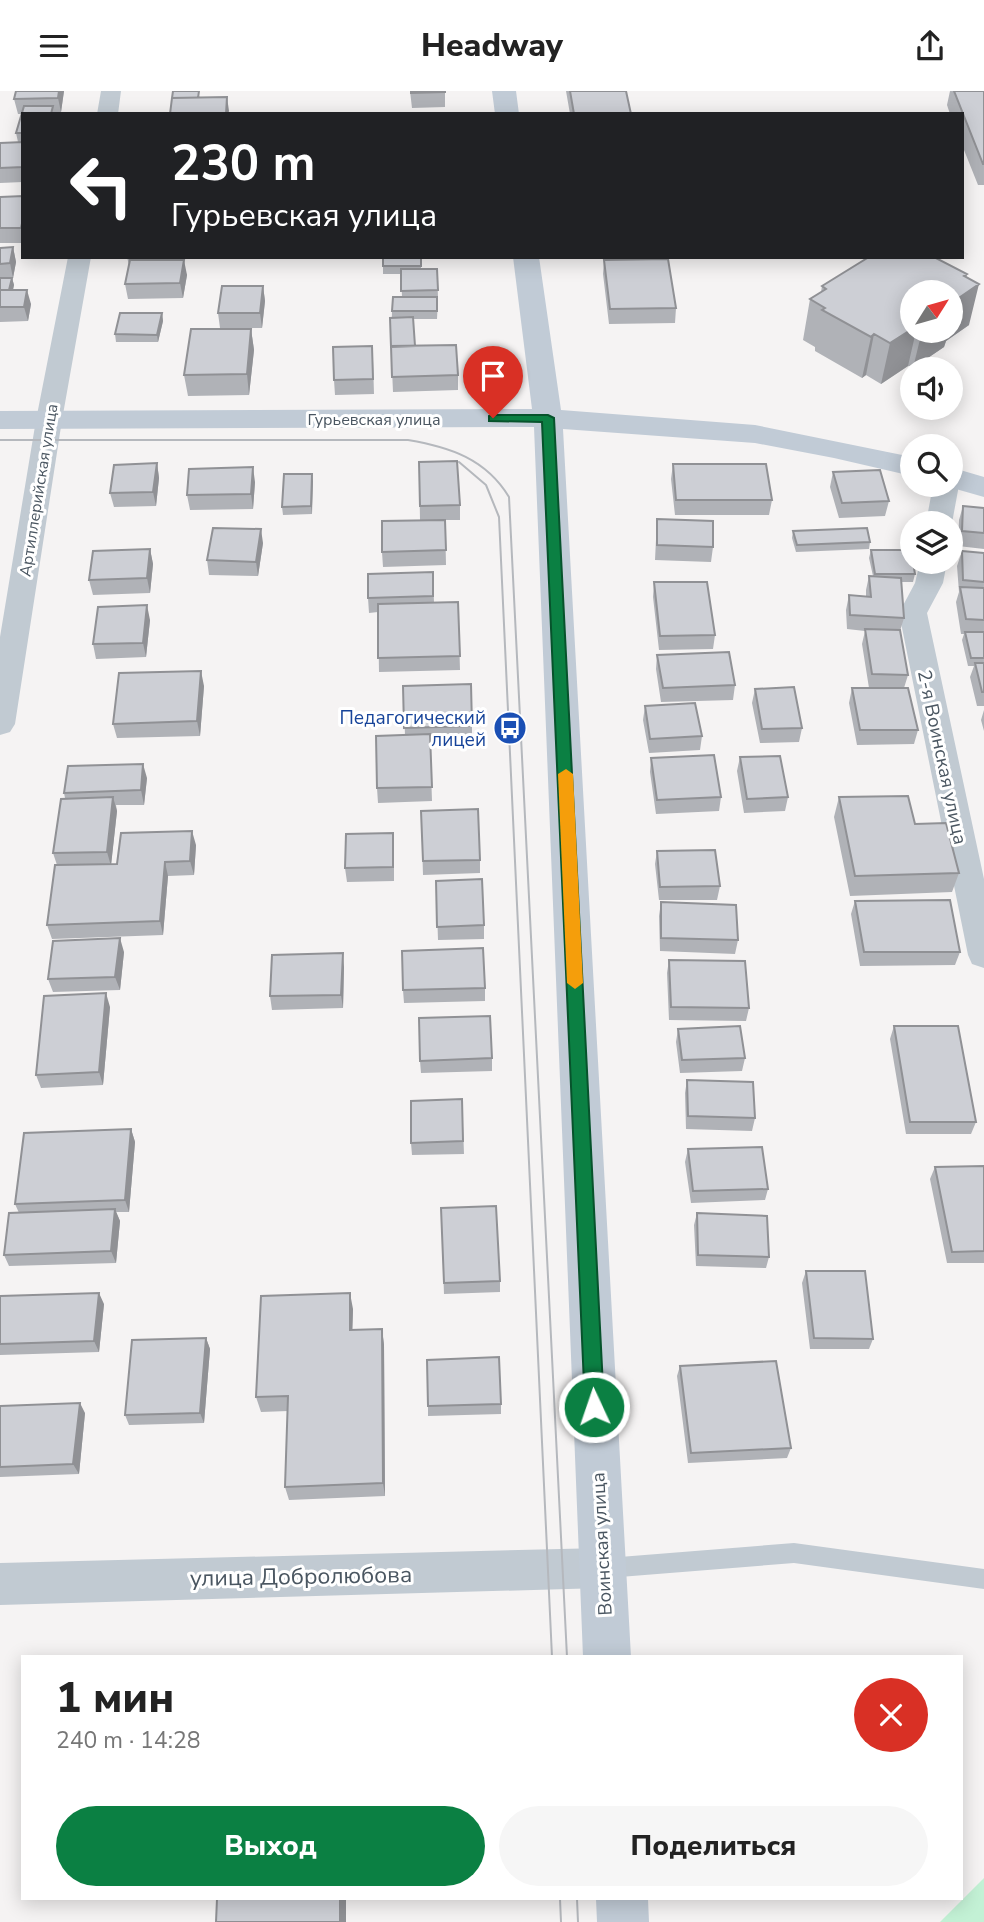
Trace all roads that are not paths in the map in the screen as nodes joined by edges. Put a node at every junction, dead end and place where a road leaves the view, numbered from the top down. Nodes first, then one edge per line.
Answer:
1 (111, 91) edge
2 (504, 91) edge
3 (107, 112) edge
4 (507, 112) edge
5 (80, 259) edge
6 (526, 259) edge
7 (548, 418) junction
8 (0, 420) edge
9 (49, 420) junction
10 (900, 464) edge
11 (963, 481) edge
12 (984, 487) edge
13 (931, 574) edge
14 (0, 724) edge
15 (984, 955) edge
16 (602, 1568) junction
17 (984, 1579) edge
18 (0, 1584) edge
19 (607, 1655) edge
20 (622, 1900) edge
21 (623, 1922) edge

1 - 3 street
2 - 4 street
5 - 9 street, Артиллерийская улица
6 - 7 street, Воинская улица
7 - 9 street, Гурьевская улица
7 - 10 street, Гурьевская улица
7 - 16 street, Воинская улица
8 - 9 street, Гурьевская улица
9 - 14 street, Артиллерийская улица
11 - 12 street
13 - 15 street, 2-я Воинская улица
16 - 17 lane
16 - 18 street, улица Добролюбова
16 - 19 street, Воинская улица
20 - 21 street

